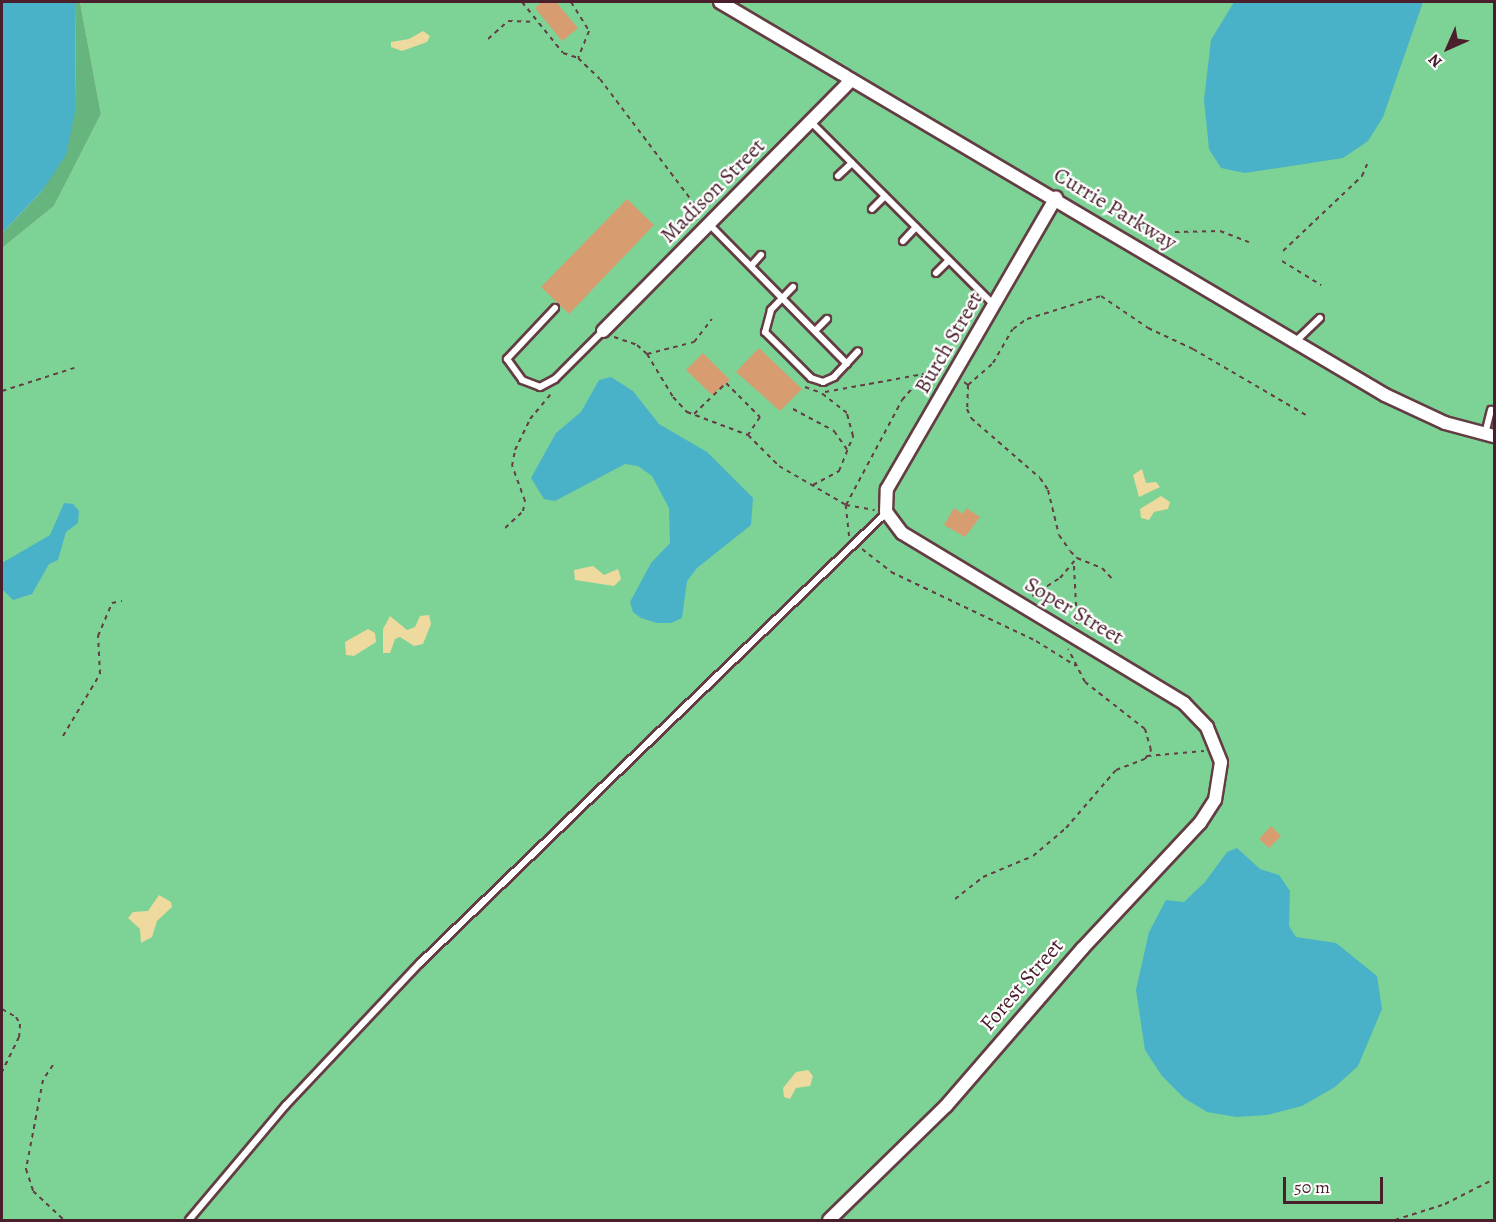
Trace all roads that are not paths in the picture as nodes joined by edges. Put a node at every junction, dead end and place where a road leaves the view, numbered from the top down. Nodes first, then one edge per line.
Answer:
1 (720, 2) edge
2 (851, 80) junction
3 (811, 122) junction
4 (852, 163) junction
5 (838, 176) dead end
6 (885, 196) junction
7 (1056, 197) junction
8 (872, 209) dead end
9 (710, 225) junction
10 (916, 227) junction
11 (903, 241) dead end
12 (761, 255) dead end
13 (949, 260) junction
14 (751, 266) junction
15 (936, 273) dead end
16 (793, 286) dead end
17 (782, 297) junction
18 (995, 306) junction
19 (555, 308) dead end
20 (1320, 318) dead end
21 (827, 319) dead end
22 (603, 331) joint
23 (815, 331) junction
24 (1294, 343) junction
25 (858, 351) dead end
26 (847, 364) junction
27 (1491, 410) dead end
28 (1490, 435) edge
29 (886, 512) junction
30 (1221, 762) joint
31 (189, 1221) edge
32 (829, 1221) edge

1 - 2 street, Currie Parkway
2 - 3 street, Madison Street
2 - 7 street, Currie Parkway
3 - 4 lane
3 - 9 street, Madison Street
4 - 5 lane
4 - 6 lane
6 - 8 lane
6 - 10 lane
7 - 18 street, Burch Street
7 - 24 street, Currie Parkway
9 - 14 lane
9 - 22 street, Madison Street
10 - 11 lane
10 - 13 lane
12 - 14 lane
13 - 15 lane
13 - 18 lane
14 - 17 lane
16 - 17 lane
17 - 23 lane
17 - 26 lane
18 - 29 street, Burch Street
19 - 22 lane
20 - 24 lane
21 - 23 lane
23 - 26 lane
24 - 28 street, Currie Parkway
25 - 26 lane
27 - 28 lane
29 - 30 street, Soper Street
29 - 31 lane
30 - 32 street, Forest Street

